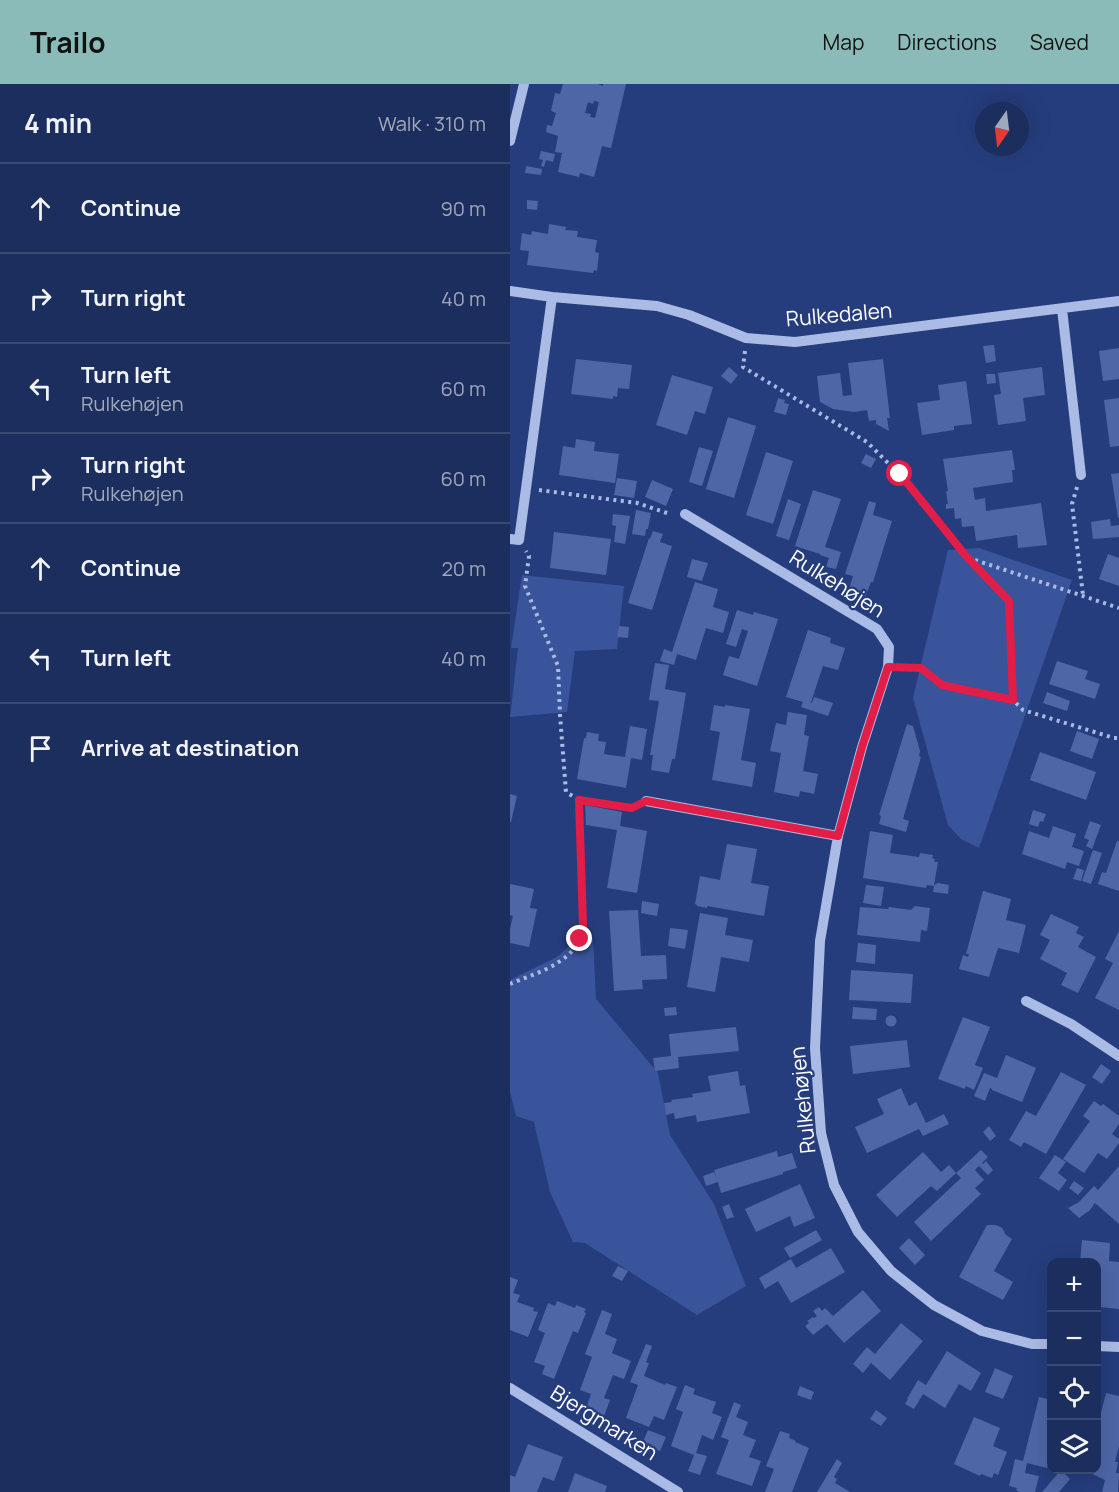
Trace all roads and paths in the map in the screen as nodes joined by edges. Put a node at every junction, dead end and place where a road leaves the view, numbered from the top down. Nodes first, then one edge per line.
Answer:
1 (524, 84) edge
2 (510, 141) edge
3 (510, 291) edge
4 (552, 297) junction
5 (1119, 301) edge
6 (1062, 309) junction
7 (746, 338) junction
8 (1081, 475) joint
9 (526, 489) junction
10 (685, 514) joint
11 (515, 539) edge
12 (966, 556) junction
13 (1083, 596) junction
14 (1119, 608) edge
15 (888, 667) junction
16 (1013, 700) junction
17 (1119, 738) edge
18 (579, 800) junction
19 (646, 801) joint
20 (838, 836) junction
21 (510, 984) edge
22 (1026, 1001) dead end
23 (1119, 1056) edge
24 (1047, 1344) edge
25 (1101, 1346) edge
26 (1119, 1347) edge
27 (510, 1388) edge
28 (678, 1492) edge

1 - 2 street
3 - 4 street, Rulkedalen
4 - 7 street, Rulkedalen
4 - 9 street
5 - 6 street, Rulkedalen
6 - 7 street, Rulkedalen
6 - 8 street
7 - 12 path
8 - 13 path
9 - 10 path
9 - 11 street
10 - 15 street, Rulkehøjen
11 - 18 path
12 - 13 path
12 - 16 path
13 - 14 path
15 - 16 path
15 - 20 street, Rulkehøjen
16 - 17 path
18 - 19 path
18 - 21 path
19 - 20 street
20 - 24 street, Rulkehøjen
22 - 23 street
25 - 26 street
27 - 28 street, Bjergmarken

